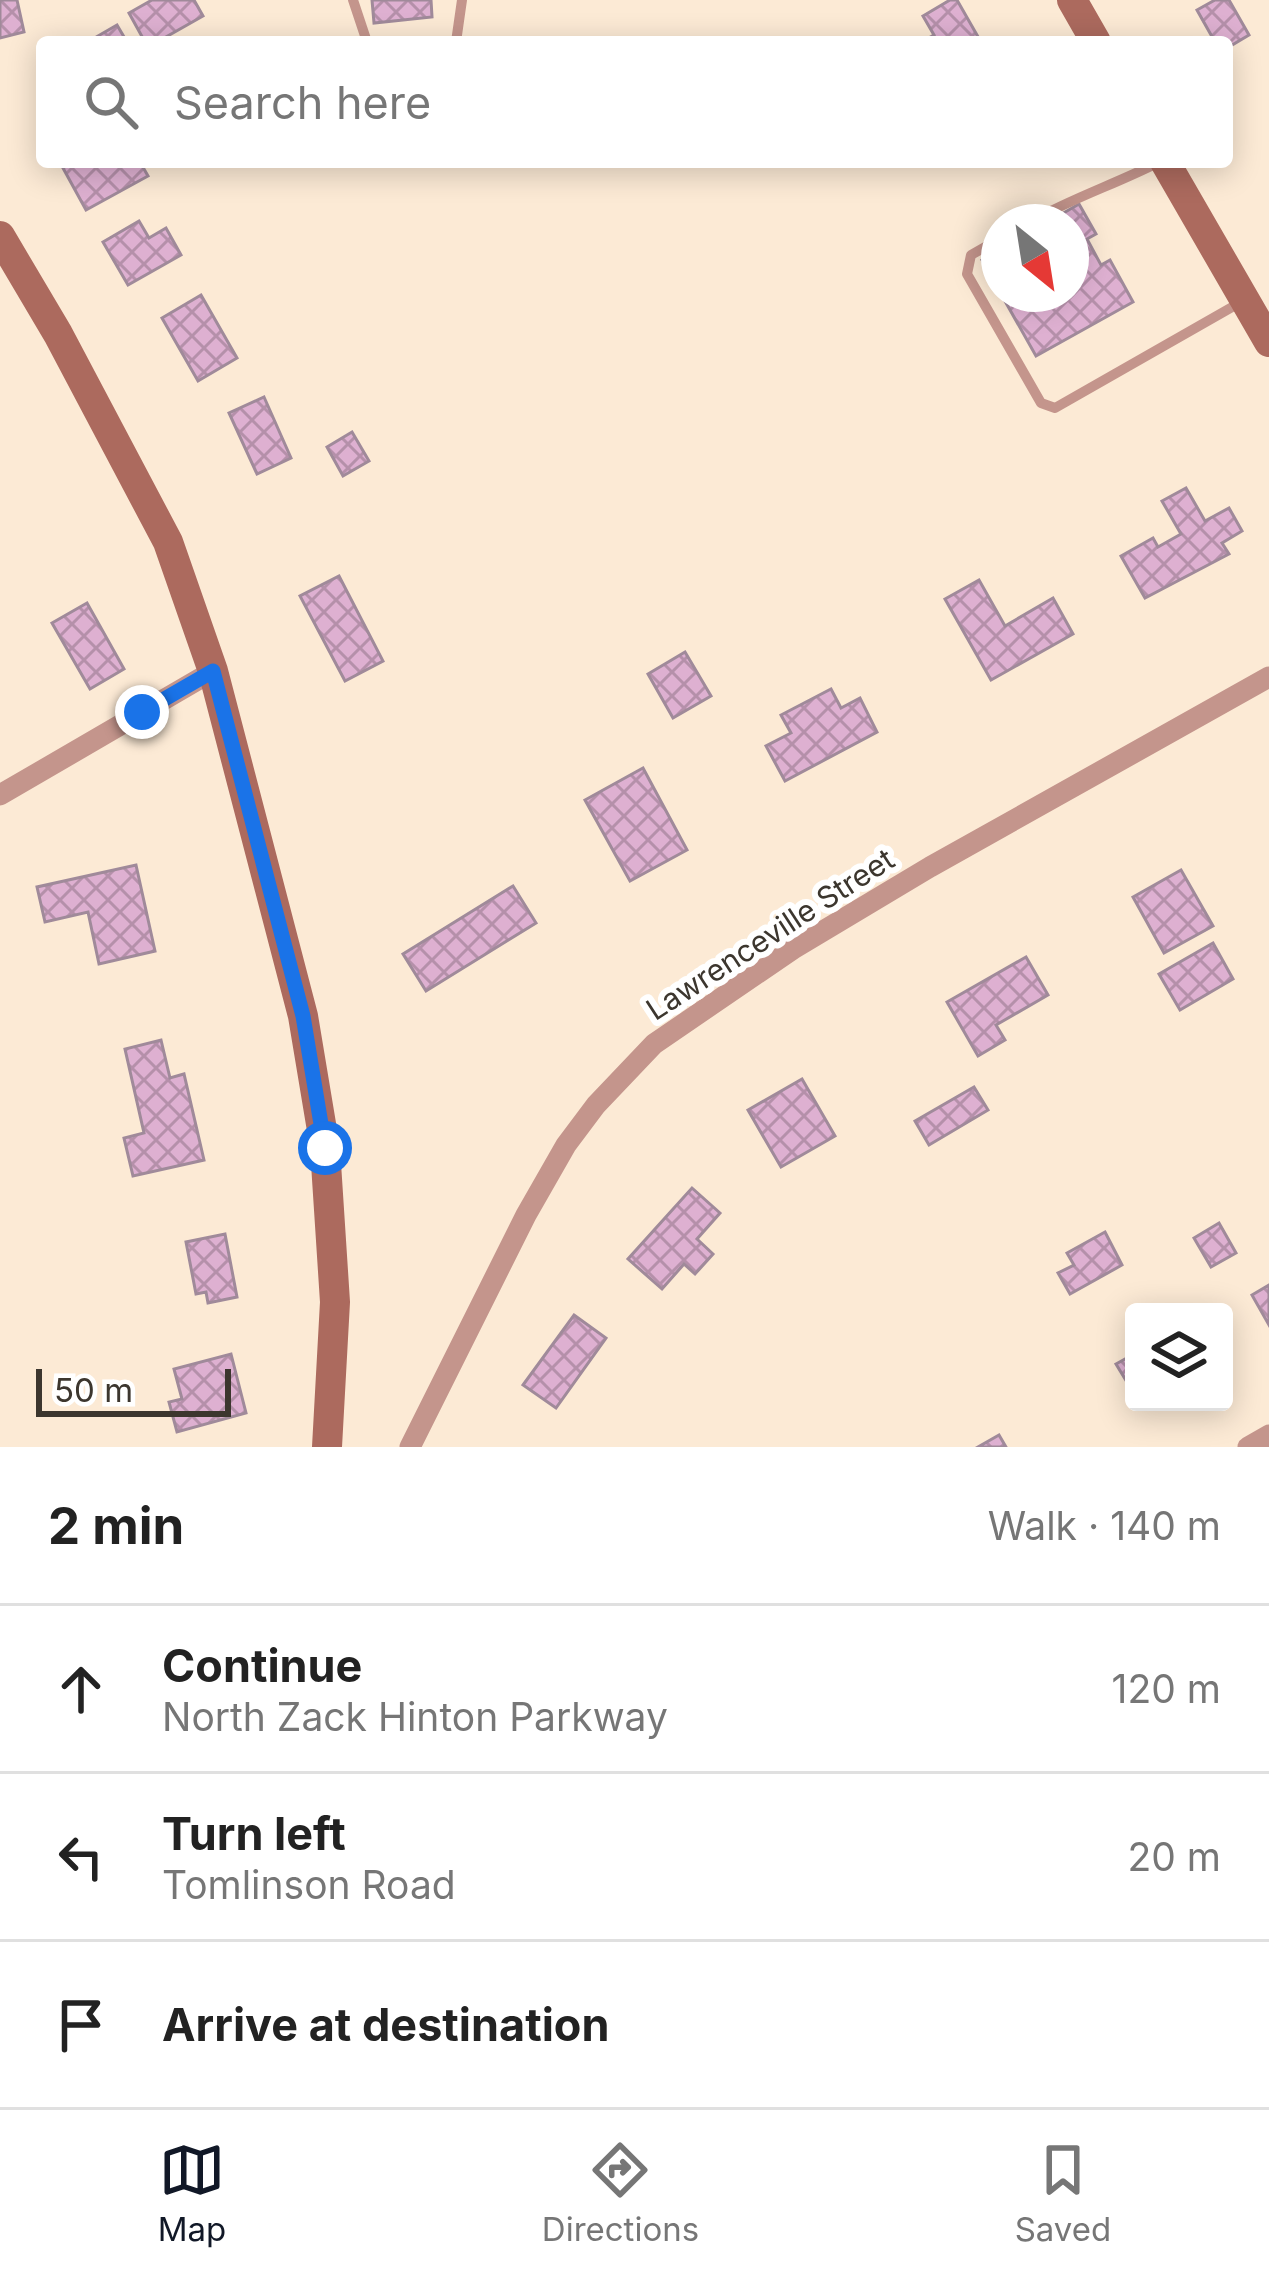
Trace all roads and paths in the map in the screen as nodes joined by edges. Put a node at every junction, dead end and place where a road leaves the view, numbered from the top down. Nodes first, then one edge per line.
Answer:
1 (353, 0) edge
2 (462, 0) edge
3 (1072, 0) edge
4 (365, 36) edge
5 (457, 36) edge
6 (1093, 36) edge
7 (1149, 168) edge
8 (1166, 168) edge
9 (1063, 204) edge
10 (0, 236) edge
11 (981, 249) edge
12 (981, 297) edge
13 (1244, 300) junction
14 (990, 312) edge
15 (1269, 343) edge
16 (213, 671) junction
17 (1269, 677) edge
18 (0, 795) edge
19 (1269, 1435) edge
20 (327, 1447) edge
21 (410, 1447) edge
22 (1248, 1447) edge

1 - 4 lane
2 - 5 lane
3 - 6 main road
7 - 9 lane
8 - 13 main road
10 - 16 main road
11 - 12 lane
13 - 14 lane
13 - 15 main road
16 - 18 street
16 - 20 main road
17 - 21 street, Lawrenceville Street
19 - 22 street

